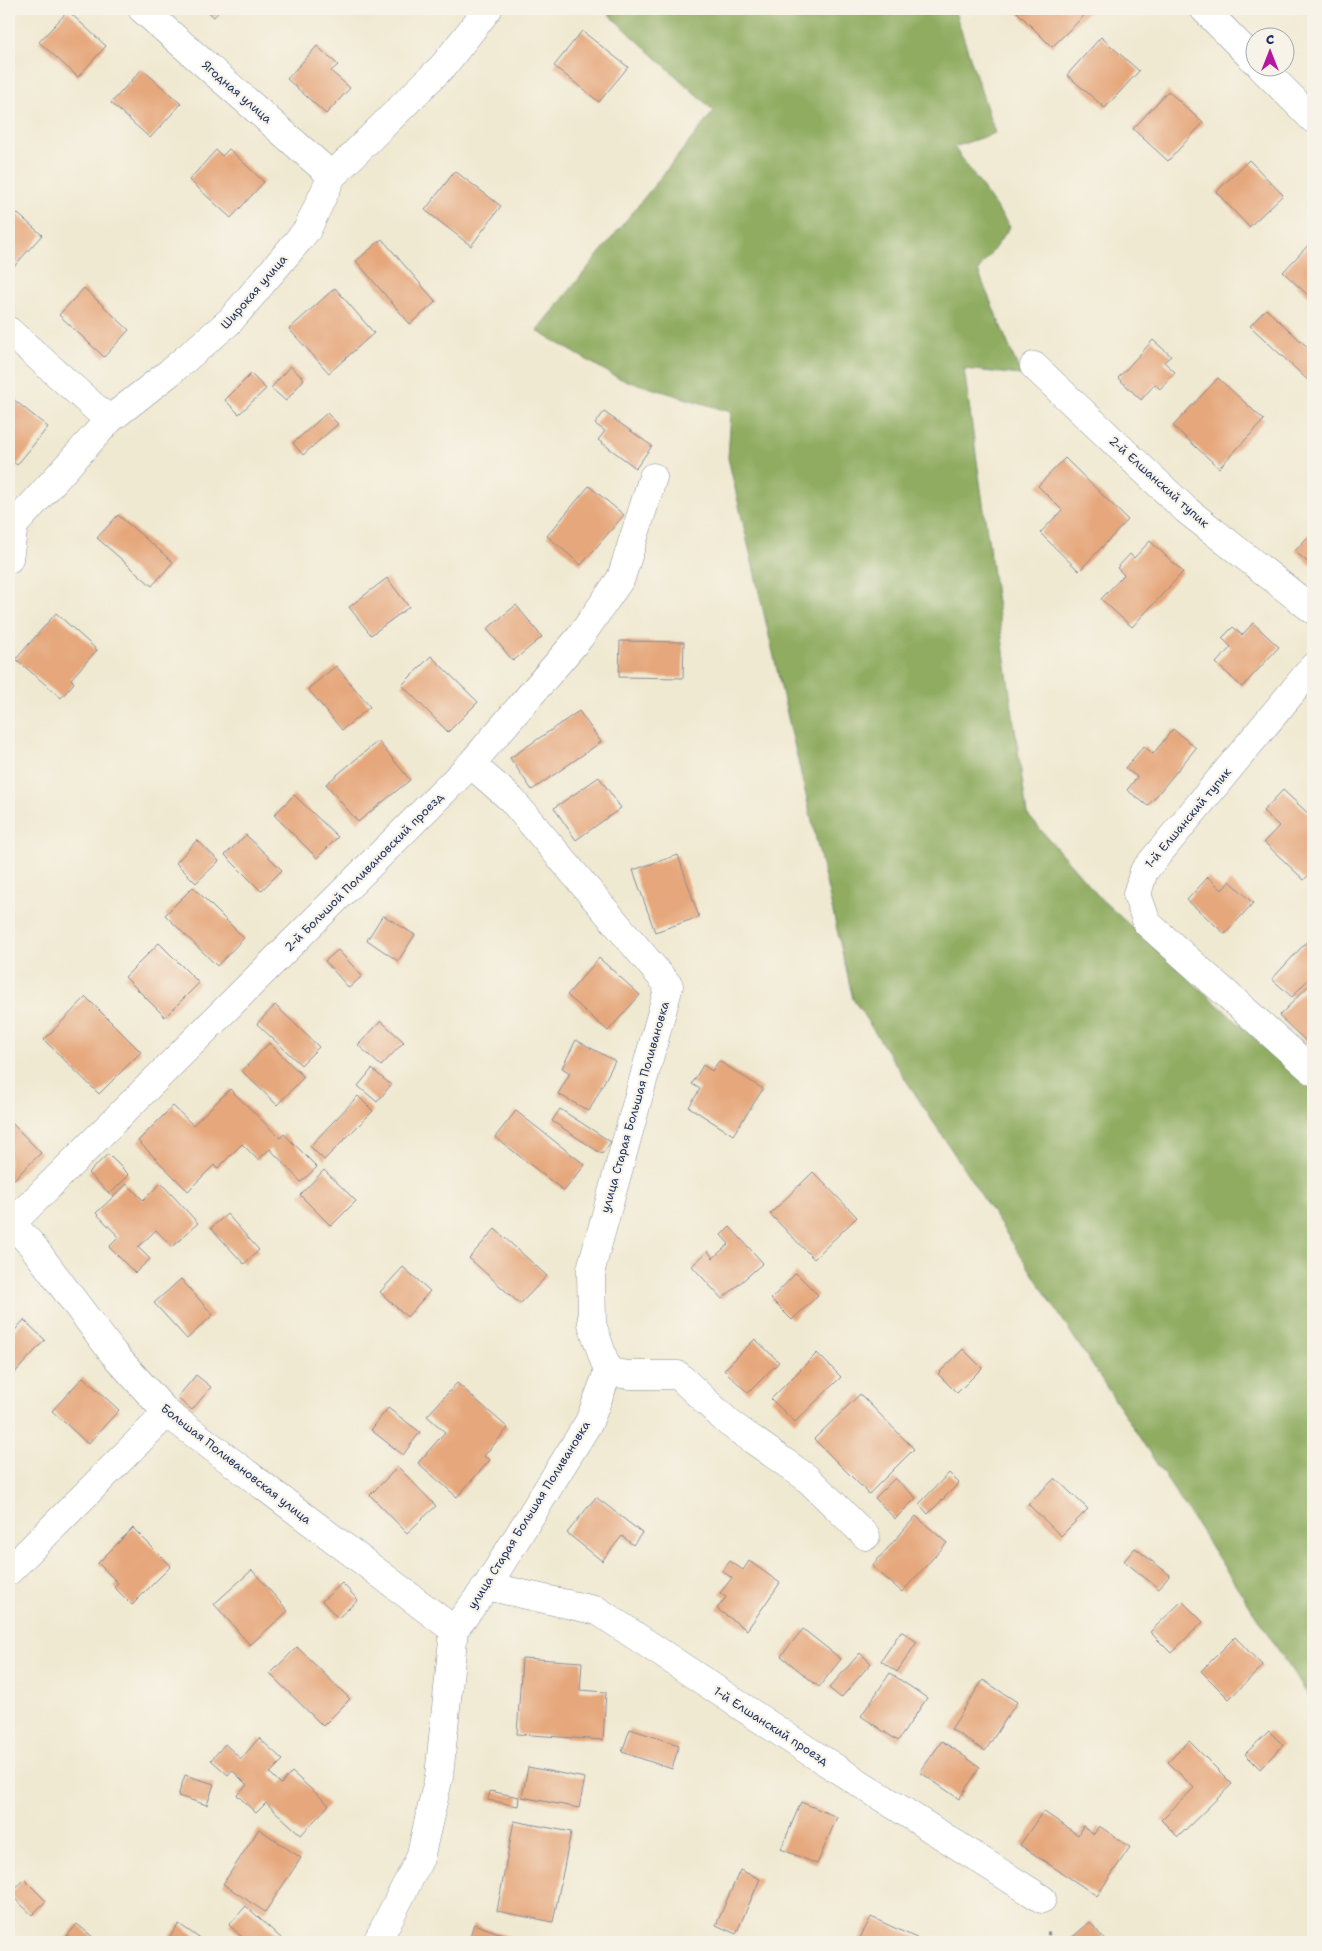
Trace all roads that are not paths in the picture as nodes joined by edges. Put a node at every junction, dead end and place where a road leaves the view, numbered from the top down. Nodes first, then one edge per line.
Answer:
1 (142, 9) edge
2 (488, 9) edge
3 (1204, 9) edge
4 (1244, 50) edge
5 (1272, 78) edge
6 (1313, 119) edge
7 (332, 176) junction
8 (9, 331) edge
9 (1034, 366) dead end
10 (109, 420) junction
11 (654, 477) dead end
12 (11, 526) edge
13 (9, 559) edge
14 (1313, 610) edge
15 (1313, 666) edge
16 (471, 764) junction
17 (1313, 1071) edge
18 (10, 1222) edge
19 (608, 1372) junction
20 (167, 1413) junction
21 (866, 1536) dead end
22 (9, 1571) edge
23 (486, 1586) junction
24 (454, 1630) junction
25 (1042, 1899) dead end
26 (377, 1942) edge

1 - 7 street, Ягодная улица
2 - 7 street, Широкая улица
3 - 4 street
5 - 6 street
7 - 10 street, Широкая улица
8 - 10 street
9 - 14 street, 2-й Елшанский тупик
10 - 12 street, Широкая улица
11 - 16 street, 2-й Большой Поливановский проезд
12 - 13 street, Широкая улица
15 - 17 street, 1-й Елшанский тупик
16 - 18 street, 2-й Большой Поливановский проезд
16 - 19 street, улица Старая Большая Поливановка
18 - 20 street, Большая Поливановская улица
19 - 21 street
19 - 23 street, улица Старая Большая Поливановка
20 - 22 street
20 - 24 street, Большая Поливановская улица
23 - 24 street, улица Старая Большая Поливановка
23 - 25 street, 1-й Елшанский проезд
24 - 26 street

